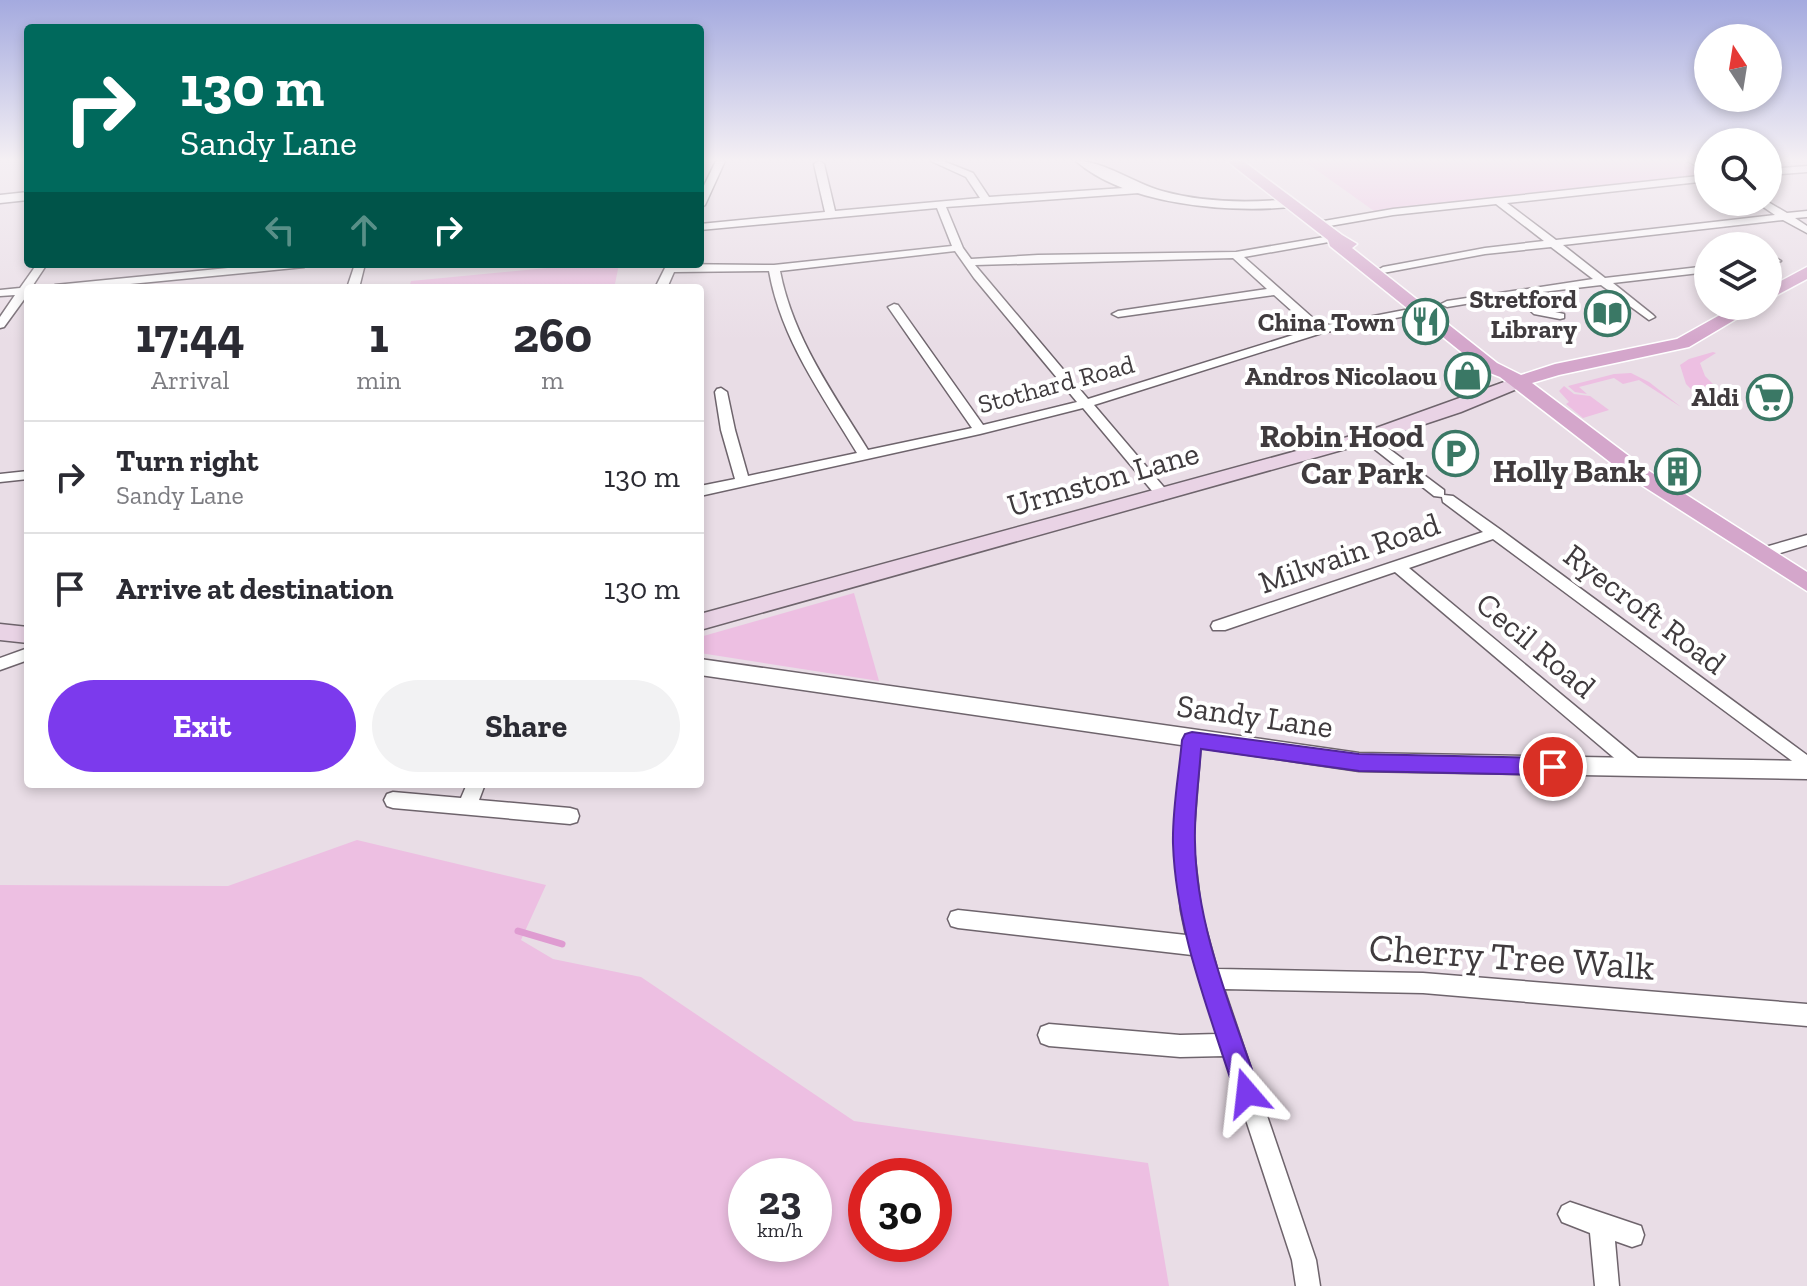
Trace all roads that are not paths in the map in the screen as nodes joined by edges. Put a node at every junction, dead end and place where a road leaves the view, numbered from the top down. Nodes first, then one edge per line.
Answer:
1 (765, 221) edge
2 (947, 221) edge
3 (1313, 221) edge
4 (1341, 221) edge
5 (1525, 221) edge
6 (1749, 221) edge
7 (1318, 225) junction
8 (704, 227) edge
9 (1336, 238) junction
10 (1553, 243) junction
11 (958, 248) junction
12 (1236, 255) junction
13 (967, 262) junction
14 (704, 267) edge
15 (240, 268) edge
16 (774, 268) junction
17 (1383, 270) junction
18 (1694, 271) edge
19 (1807, 272) edge
20 (1602, 281) junction
21 (135, 284) edge
22 (1782, 287) edge
23 (24, 291) edge
24 (1276, 291) junction
25 (1516, 292) junction
26 (0, 293) edge
27 (24, 294) edge
28 (894, 307) dead end
29 (1434, 307) junction
30 (1118, 314) dead end
31 (1560, 316) dead end
32 (1649, 317) dead end
33 (1724, 320) edge
34 (0, 325) edge
35 (1320, 330) junction
36 (1513, 377) junction
37 (721, 392) dead end
38 (1084, 404) junction
39 (980, 430) junction
40 (1368, 437) junction
41 (864, 454) junction
42 (24, 474) edge
43 (0, 478) edge
44 (743, 481) junction
45 (704, 490) edge
46 (1163, 495) junction
47 (1496, 533) junction
48 (1807, 540) edge
49 (1760, 554) junction
50 (1397, 566) junction
51 (1807, 583) edge
52 (704, 621) edge
53 (1219, 626) dead end
54 (0, 632) edge
55 (24, 635) edge
56 (24, 655) edge
57 (0, 664) edge
58 (704, 668) edge
59 (1192, 740) junction
60 (1807, 767) edge
61 (1638, 768) junction
62 (474, 788) edge
63 (393, 800) dead end
64 (467, 807) junction
65 (570, 816) dead end
66 (958, 919) dead end
67 (1199, 946) junction
68 (1211, 979) junction
69 (1806, 1019) edge
70 (1049, 1035) dead end
71 (1232, 1045) junction
72 (1570, 1214) dead end
73 (1601, 1225) junction
74 (1632, 1235) dead end
75 (1308, 1286) edge
76 (1607, 1286) edge

1 - 8 street
2 - 11 street
3 - 7 main road
4 - 7 street
5 - 10 street
6 - 10 street
7 - 9 main road
9 - 12 street
9 - 17 main road
9 - 29 main road
10 - 17 street
10 - 20 street
11 - 13 street
11 - 16 street
12 - 13 street
12 - 24 street
13 - 38 street
14 - 16 street
15 - 21 street
16 - 41 street
17 - 29 main road
18 - 20 street, Stothard Road
19 - 22 main road
20 - 25 street, Stothard Road
20 - 32 street
23 - 26 street
24 - 30 street
24 - 35 street
25 - 29 street, Stothard Road
25 - 31 street
27 - 34 street
28 - 39 street
29 - 35 street, Stothard Road
29 - 36 main road
33 - 36 main road
35 - 38 street, Stothard Road
36 - 40 main road, Urmston Lane
36 - 49 main road
37 - 44 street
38 - 39 street, Stothard Road
38 - 46 street
39 - 41 street, Stothard Road
40 - 46 main road, Urmston Lane
40 - 47 street, Ryecroft Road
41 - 44 street, Stothard Road
42 - 43 street
44 - 45 street, Stothard Road
46 - 52 main road, Urmston Lane
47 - 50 street, Milwain Road
47 - 60 street, Ryecroft Road
48 - 49 street
49 - 51 main road
50 - 53 street, Milwain Road
50 - 61 street, Cecil Road
54 - 55 main road
56 - 57 street
58 - 59 street, Sandy Lane
59 - 61 street, Sandy Lane
59 - 67 street
60 - 61 street, Sandy Lane
62 - 64 street
63 - 64 street
64 - 65 street
66 - 67 street
67 - 68 street
68 - 69 street, Cherry Tree Walk
68 - 71 street
70 - 71 street
71 - 75 street
72 - 73 street
73 - 74 street
73 - 76 street

